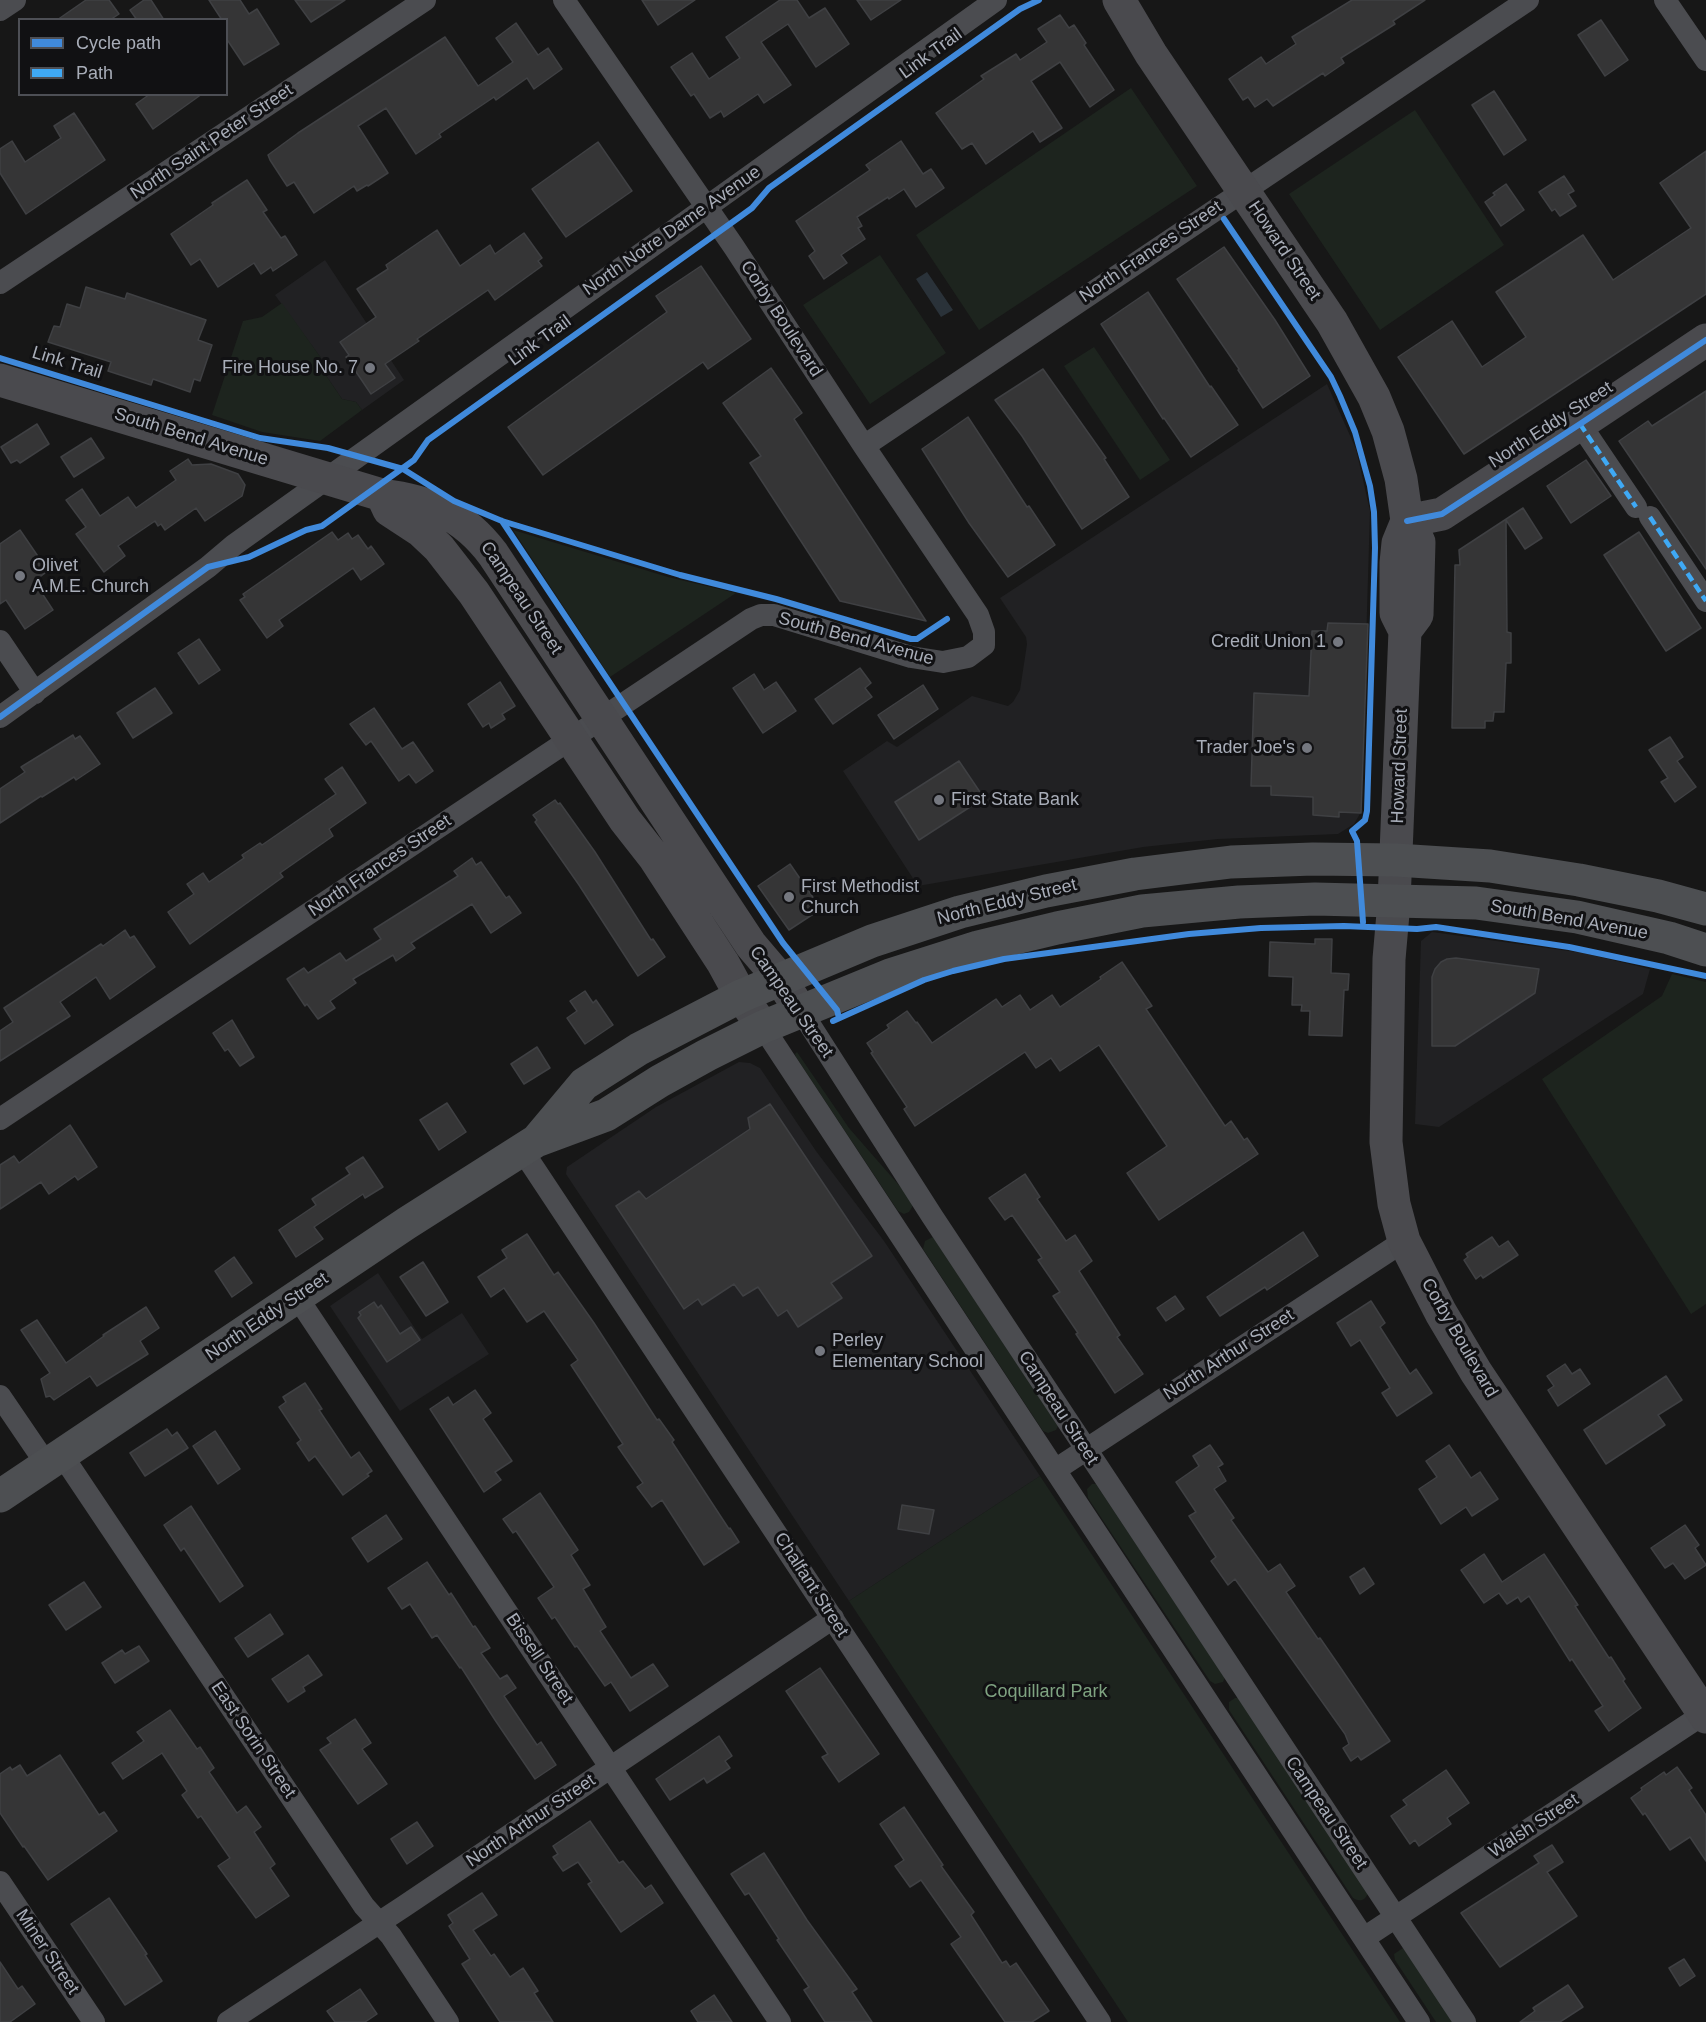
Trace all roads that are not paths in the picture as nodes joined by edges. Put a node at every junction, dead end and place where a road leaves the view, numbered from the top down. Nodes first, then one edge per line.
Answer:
1 (15, 0) edge
2 (424, 0) edge
3 (564, 0) edge
4 (996, 0) edge
5 (1119, 0) edge
6 (1528, 0) edge
7 (1665, 0) edge
8 (0, 10) edge
9 (1706, 60) edge
10 (1243, 191) junction
11 (706, 206) junction
12 (0, 283) edge
13 (1706, 340) edge
14 (0, 380) edge
15 (1580, 424) junction
16 (864, 446) junction
17 (326, 479) junction
18 (381, 495) junction
19 (1407, 521) junction
20 (1706, 601) edge
21 (761, 615) joint
22 (0, 641) edge
23 (984, 645) joint
24 (35, 693) junction
25 (0, 717) edge
26 (601, 718) junction
27 (570, 739) junction
28 (1396, 860) junction
29 (1394, 902) junction
30 (1706, 909) edge
31 (1706, 950) edge
32 (780, 979) junction
33 (741, 996) junction
34 (801, 1011) junction
35 (763, 1028) junction
36 (0, 1119) edge
37 (529, 1145) junction
38 (1404, 1240) junction
39 (297, 1297) junction
40 (0, 1396) edge
41 (1086, 1450) junction
42 (54, 1460) junction
43 (1055, 1470) junction
44 (0, 1496) edge
45 (833, 1618) junction
46 (1705, 1715) edge
47 (610, 1767) junction
48 (0, 1882) edge
49 (1395, 1917) junction
50 (379, 1923) junction
51 (1364, 1938) junction
52 (94, 2022) edge
53 (228, 2022) edge
54 (448, 2022) edge
55 (780, 2022) edge
56 (1100, 2022) edge
57 (1419, 2022) edge
58 (1465, 2022) edge

1 - 8 street
2 - 12 street, North Saint Peter Street
3 - 11 street, Corby Boulevard
4 - 11 street, North Notre Dame Avenue
5 - 10 street, Howard Street
6 - 10 street, North Frances Street
7 - 9 street
10 - 16 street, North Frances Street
10 - 19 street, Howard Street
11 - 16 street, Corby Boulevard
11 - 17 street, North Notre Dame Avenue
13 - 15 street, North Eddy Street
14 - 17 street, South Bend Avenue
15 - 19 street, North Eddy Street
15 - 20 street
16 - 23 street, Corby Boulevard
17 - 18 street, South Bend Avenue
17 - 24 street, North Notre Dame Avenue
18 - 26 street, Campeau Street
18 - 27 street, Campeau Street
19 - 28 street, Howard Street
21 - 23 street, South Bend Avenue
21 - 26 street, North Frances Street
22 - 24 street
24 - 25 street, North Notre Dame Avenue
26 - 27 street, North Frances Street
26 - 32 street, Campeau Street
27 - 33 street, Campeau Street
27 - 36 street, North Frances Street
28 - 29 street, Howard Street
28 - 30 main road
28 - 32 main road, North Eddy Street
29 - 31 main road, South Bend Avenue
29 - 34 main road, North Eddy Street
29 - 38 street, Corby Boulevard
32 - 33 main road, North Eddy Street
32 - 34 street, Campeau Street
33 - 35 street, Campeau Street
33 - 37 main road, North Eddy Street
34 - 35 main road, North Eddy Street
34 - 41 street, Campeau Street
35 - 37 main road, North Eddy Street
35 - 43 street, Campeau Street
37 - 39 main road, North Eddy Street
37 - 45 street, Chalfant Street
38 - 41 street, North Arthur Street
38 - 46 street, Corby Boulevard
39 - 42 main road, North Eddy Street
39 - 47 street, Bissell Street
40 - 42 street, East Sorin Street
41 - 43 street, North Arthur Street
41 - 49 street, Campeau Street
42 - 44 main road, North Eddy Street
42 - 50 street, East Sorin Street
43 - 51 street, Campeau Street
45 - 47 street, North Arthur Street
45 - 56 street, Chalfant Street
46 - 49 street, Walsh Street
47 - 50 street, North Arthur Street
47 - 55 street, Bissell Street
48 - 52 street, Miner Street
49 - 51 street, Walsh Street
49 - 58 street, Campeau Street
50 - 53 street, North Arthur Street
50 - 54 street, East Sorin Street
51 - 57 street, Campeau Street

